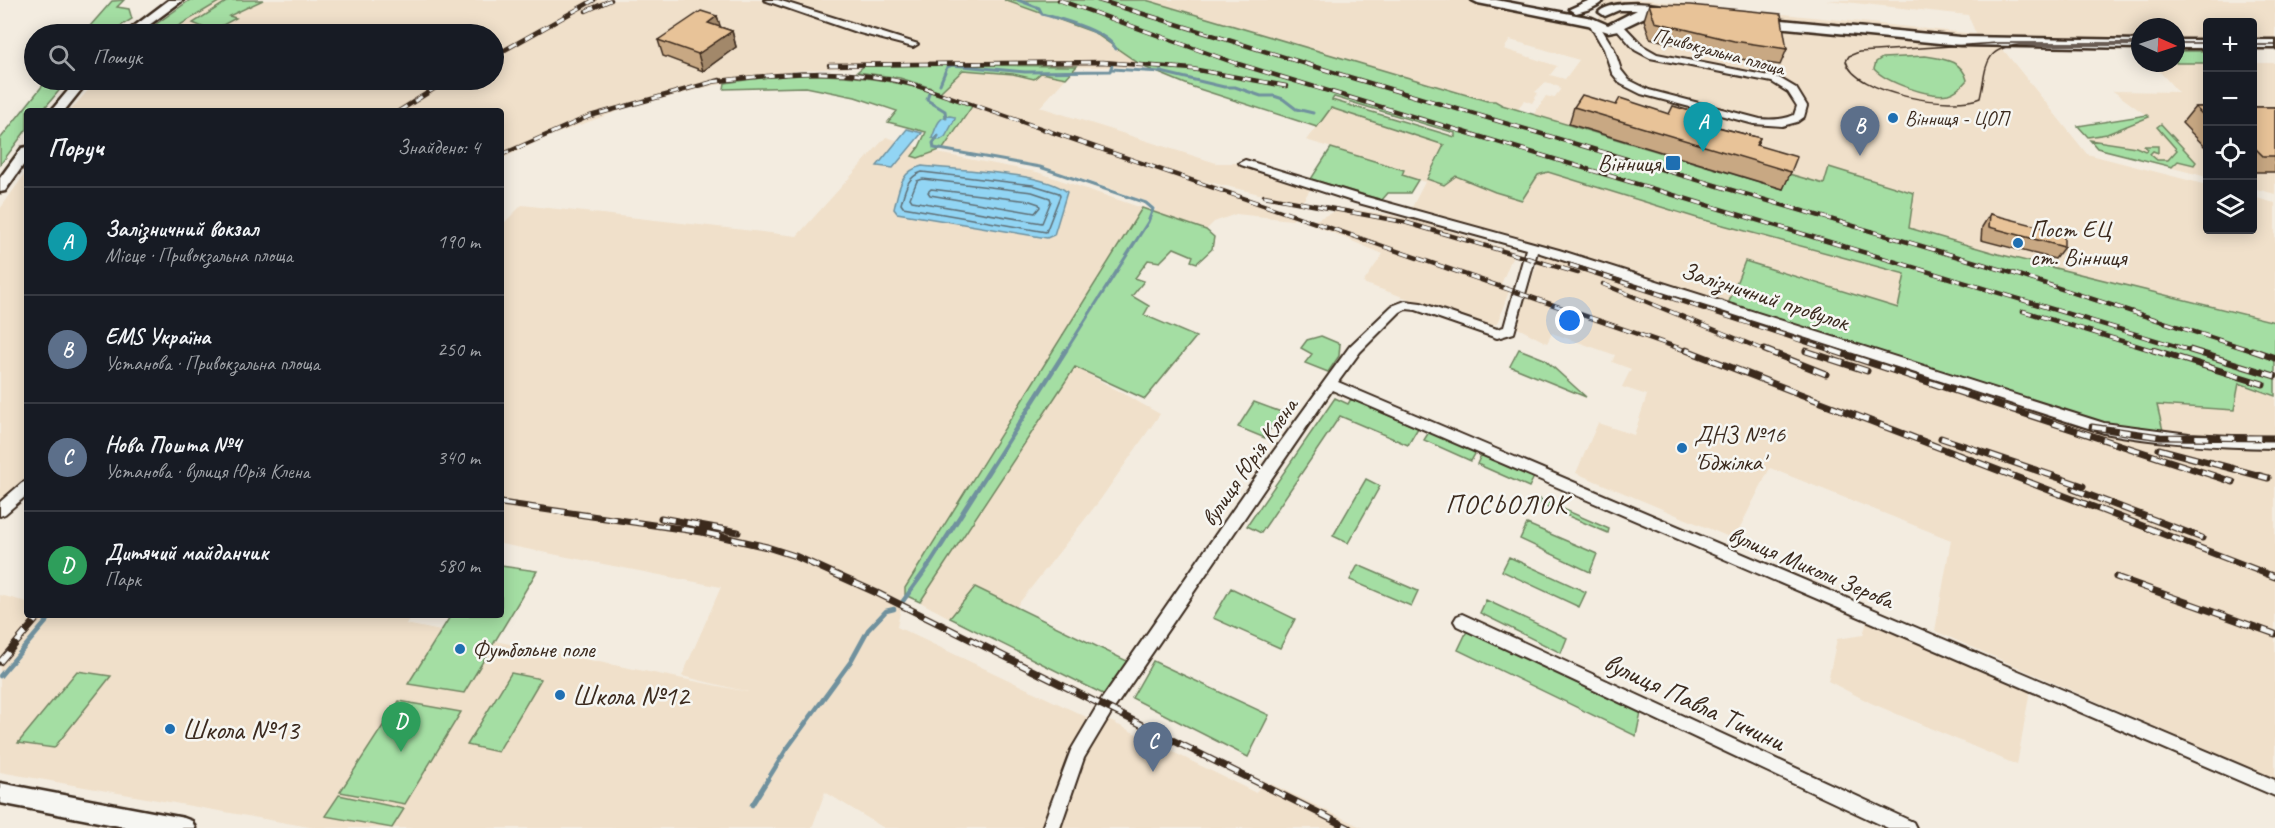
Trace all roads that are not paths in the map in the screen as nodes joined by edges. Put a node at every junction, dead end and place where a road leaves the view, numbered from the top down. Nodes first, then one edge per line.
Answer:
1 (177, 0) edge
2 (769, 0) edge
3 (1478, 0) edge
4 (1500, 0) edge
5 (1616, 3) edge
6 (1650, 10) junction
7 (1598, 12) edge
8 (1683, 14) edge
9 (1748, 21) edge
10 (144, 24) edge
11 (1622, 24) junction
12 (913, 44) dead end
13 (2131, 44) edge
14 (2185, 44) edge
15 (2203, 44) edge
16 (2257, 44) edge
17 (2275, 44) edge
18 (75, 90) edge
19 (60, 108) edge
20 (24, 155) edge
21 (1245, 163) dead end
22 (0, 189) edge
23 (1532, 247) junction
24 (1330, 384) junction
25 (2275, 443) edge
26 (24, 490) edge
27 (0, 510) edge
28 (1462, 621) dead end
29 (2275, 788) edge
30 (0, 793) edge
31 (184, 828) edge
32 (1051, 828) edge
33 (1907, 828) edge

1 - 10 main road
2 - 12 street
3 - 7 main road
4 - 7 main road
5 - 6 main road
5 - 7 main road
5 - 11 main road
6 - 8 main road
6 - 11 main road
7 - 11 main road
7 - 11 street, Привокзальна площа
9 - 13 main road
14 - 15 main road
16 - 17 main road
18 - 19 main road
20 - 22 main road
21 - 23 street, Залізничний провулок
23 - 24 street, вулиця Юрія Клена
23 - 25 street, Залізничний провулок
24 - 29 street, вулиця Миколи Зерова
24 - 32 street, вулиця Юрія Клена
26 - 27 street
28 - 33 street, вулиця Павла Тичини
30 - 31 main road

